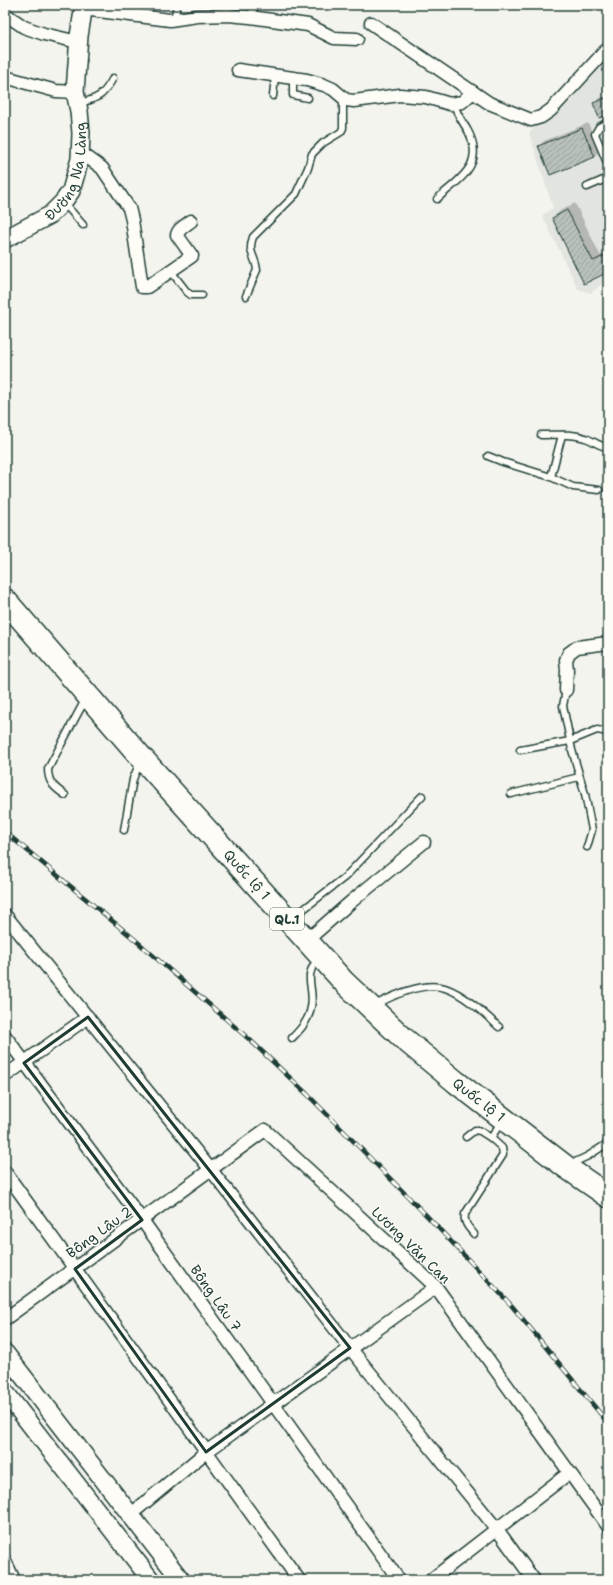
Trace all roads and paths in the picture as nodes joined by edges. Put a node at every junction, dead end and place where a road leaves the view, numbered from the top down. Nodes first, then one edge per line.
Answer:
1 (177, 5) edge
2 (255, 5) edge
3 (84, 7) edge
4 (8, 16) dead end
5 (250, 17) junction
6 (174, 20) junction
7 (371, 24) dead end
8 (357, 39) dead end
9 (78, 42) junction
10 (608, 48) edge
11 (238, 70) dead end
12 (275, 76) junction
13 (5, 77) edge
14 (113, 78) dead end
15 (293, 78) junction
16 (473, 92) junction
17 (273, 96) dead end
18 (343, 97) junction
19 (76, 98) junction
20 (308, 98) dead end
21 (454, 104) junction
22 (608, 122) edge
23 (80, 152) junction
24 (608, 165) edge
25 (608, 178) edge
26 (587, 187) dead end
27 (437, 199) dead end
28 (63, 202) junction
29 (191, 221) dead end
30 (83, 225) dead end
31 (5, 239) edge
32 (170, 270) junction
33 (202, 295) dead end
34 (246, 296) dead end
35 (541, 435) dead end
36 (562, 435) junction
37 (608, 447) edge
38 (488, 456) dead end
39 (551, 477) junction
40 (599, 490) dead end
41 (5, 600) edge
42 (608, 643) edge
43 (566, 690) joint
44 (88, 695) junction
45 (608, 732) edge
46 (570, 741) junction
47 (520, 750) dead end
48 (141, 757) junction
49 (580, 777) junction
50 (511, 794) dead end
51 (65, 795) dead end
52 (422, 796) dead end
53 (124, 830) dead end
54 (424, 842) dead end
55 (587, 847) dead end
56 (5, 915) edge
57 (288, 921) junction
58 (313, 949) junction
59 (371, 1007) junction
60 (88, 1017) junction
61 (499, 1027) dead end
62 (5, 1036) edge
63 (292, 1038) dead end
64 (24, 1063) junction
65 (5, 1076) edge
66 (503, 1119) junction
67 (466, 1137) dead end
68 (491, 1138) junction
69 (608, 1143) edge
70 (566, 1167) junction
71 (211, 1170) junction
72 (5, 1172) edge
73 (608, 1196) edge
74 (142, 1220) junction
75 (474, 1234) dead end
76 (75, 1269) junction
77 (436, 1287) junction
78 (5, 1320) edge
79 (350, 1348) junction
80 (5, 1353) edge
81 (5, 1392) edge
82 (273, 1404) junction
83 (206, 1452) junction
84 (569, 1472) junction
85 (130, 1515) junction
86 (608, 1526) edge
87 (496, 1528) junction
88 (5, 1561) edge
89 (14, 1580) edge
90 (151, 1580) edge
91 (181, 1580) edge
92 (299, 1580) edge
93 (399, 1580) edge
94 (431, 1580) edge
95 (534, 1580) edge

1 - 6 lane
2 - 5 lane
3 - 6 street
3 - 9 main road, Đường Na Làng
4 - 9 street
5 - 6 street
5 - 8 street
7 - 16 street
9 - 19 main road, Đường Na Làng
10 - 16 street
11 - 12 street
12 - 15 street
12 - 17 lane
13 - 19 street
14 - 19 lane
15 - 18 street
15 - 20 lane
16 - 21 street
18 - 21 street
18 - 34 lane
19 - 23 main road, Đường Na Làng
21 - 27 lane
22 - 24 lane
23 - 28 main road, Đường Na Làng
23 - 32 street
25 - 26 lane
28 - 30 lane
28 - 31 main road, Đường Na Làng
29 - 32 street
32 - 33 lane
35 - 36 lane
36 - 37 lane
36 - 39 lane
38 - 39 lane
39 - 40 lane
41 - 44 highway, Quốc lộ 1 / QL.1
42 - 43 street
43 - 46 lane
44 - 48 highway, Quốc lộ 1 / QL.1
44 - 51 lane
45 - 46 lane
46 - 47 lane
46 - 49 lane
48 - 53 lane
48 - 57 highway, Quốc lộ 1 / QL.1
49 - 50 lane
49 - 55 lane
52 - 57 lane
54 - 58 street
56 - 60 street
57 - 58 highway, Quốc lộ 1 / QL.1
58 - 59 highway, Quốc lộ 1 / QL.1
58 - 63 lane
59 - 61 lane
59 - 66 highway, Quốc lộ 1 / QL.1
60 - 64 street
60 - 71 street
62 - 64 street, Bông Lâu 7
64 - 65 street
64 - 74 street, Bông Lâu 7
66 - 68 lane
66 - 70 highway, Quốc lộ 1 / QL.1
67 - 68 lane
68 - 75 lane
69 - 70 lane
70 - 73 highway, Quốc lộ 1 / QL.1
71 - 74 street, Bông Lâu 2
71 - 77 street, Lương Văn Can
71 - 79 street
72 - 76 street
74 - 76 street, Bông Lâu 2
74 - 82 street, Bông Lâu 7
76 - 78 street, Bông Lâu 2
76 - 83 street
77 - 79 street
77 - 84 street, Lương Văn Can
79 - 82 street
79 - 87 street
80 - 85 main road
81 - 90 main road
82 - 83 street
82 - 93 street, Bông Lâu 7
83 - 85 street
83 - 92 street
84 - 86 street, Lương Văn Can
84 - 87 street
85 - 91 main road
87 - 94 street
87 - 95 street
88 - 89 street

